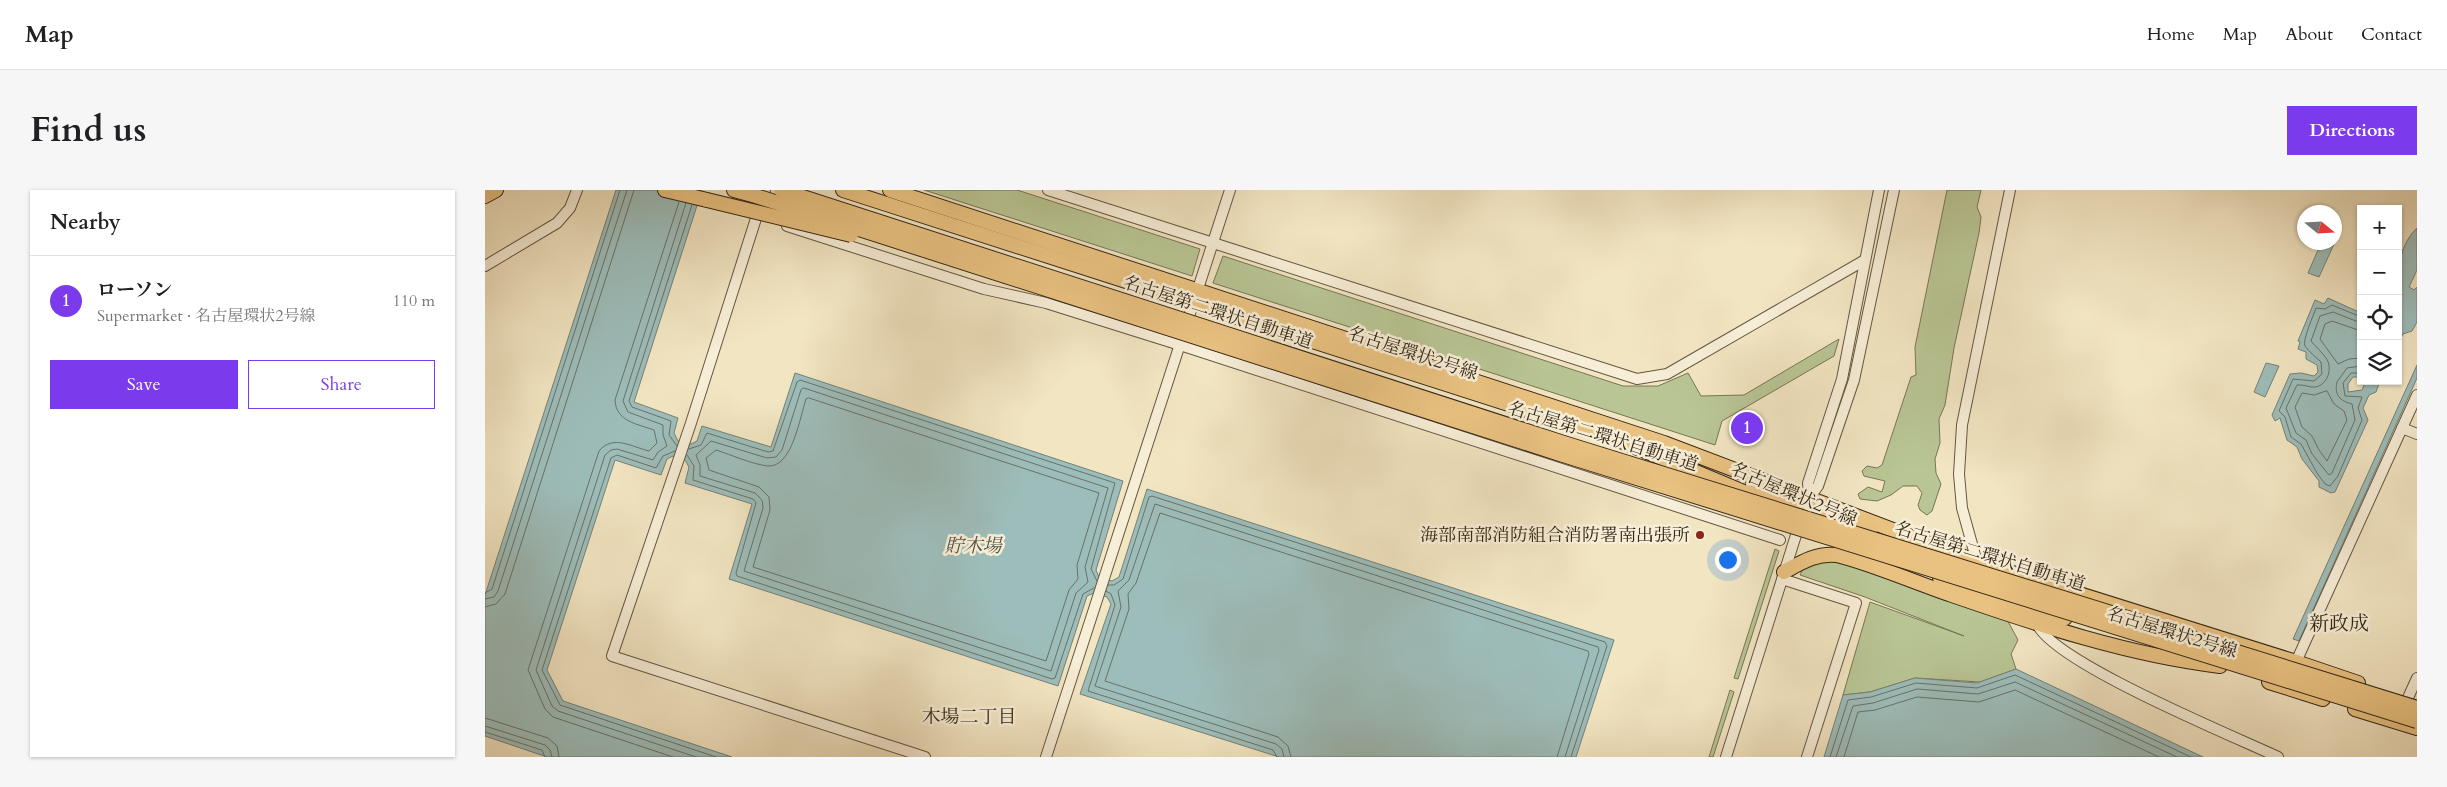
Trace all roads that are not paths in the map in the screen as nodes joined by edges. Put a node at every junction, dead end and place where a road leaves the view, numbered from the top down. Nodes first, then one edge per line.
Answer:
1 (496, 190) edge
2 (577, 190) edge
3 (665, 190) edge
4 (734, 190) edge
5 (765, 190) edge
6 (781, 190) edge
7 (843, 190) edge
8 (890, 190) edge
9 (1048, 190) edge
10 (1230, 190) edge
11 (1879, 190) edge
12 (1895, 190) edge
13 (2010, 190) edge
14 (485, 196) edge
15 (757, 216) junction
16 (1213, 243) junction
17 (933, 252) junction
18 (1865, 260) junction
19 (485, 266) edge
20 (1196, 296) junction
21 (1180, 345) junction
22 (2417, 395) edge
23 (2402, 428) junction
24 (2417, 434) edge
25 (1695, 455) junction
26 (1809, 498) junction
27 (1802, 516) junction
28 (1780, 540) dead end
29 (1977, 562) junction
30 (1783, 576) junction
31 (2036, 622) junction
32 (2141, 641) junction
33 (2296, 662) junction
34 (2220, 666) junction
35 (2417, 678) edge
36 (2354, 695) junction
37 (2415, 704) edge
38 (2417, 721) edge
39 (2417, 727) edge
40 (925, 757) edge
41 (1046, 757) edge
42 (1725, 757) edge
43 (1807, 757) edge
44 (2279, 757) edge

1 - 14 highway
2 - 19 street
3 - 17 highway, bridge
4 - 17 highway, bridge
5 - 15 street
6 - 36 highway, 名古屋第二環状自動車道, bridge
7 - 20 highway, 名古屋環状2号線
8 - 20 highway, 名古屋環状2号線
9 - 16 street
10 - 16 street
11 - 18 street
12 - 26 street
13 - 29 street
15 - 21 street
15 - 40 street
16 - 18 street
16 - 20 street
17 - 36 highway, 名古屋第二環状自動車道, bridge
18 - 26 street
20 - 21 street
20 - 25 highway, 名古屋環状2号線
20 - 27 highway, 名古屋環状2号線
21 - 28 street
21 - 41 street
22 - 23 street
23 - 24 street
23 - 33 street
25 - 26 highway, 名古屋環状2号線
25 - 27 highway
26 - 27 street
26 - 29 highway, 名古屋環状2号線
26 - 32 highway
27 - 30 street
27 - 32 highway, 名古屋環状2号線
29 - 33 highway, 名古屋環状2号線
30 - 31 highway
30 - 42 street
30 - 43 street
31 - 34 highway
31 - 44 street
32 - 34 highway, 名古屋環状2号線
33 - 37 highway, 名古屋環状2号線
34 - 39 highway, 名古屋環状2号線
35 - 37 street
36 - 37 highway, 名古屋第二環状自動車道, bridge
36 - 38 highway, 名古屋第二環状自動車道, bridge
36 - 39 highway, bridge

